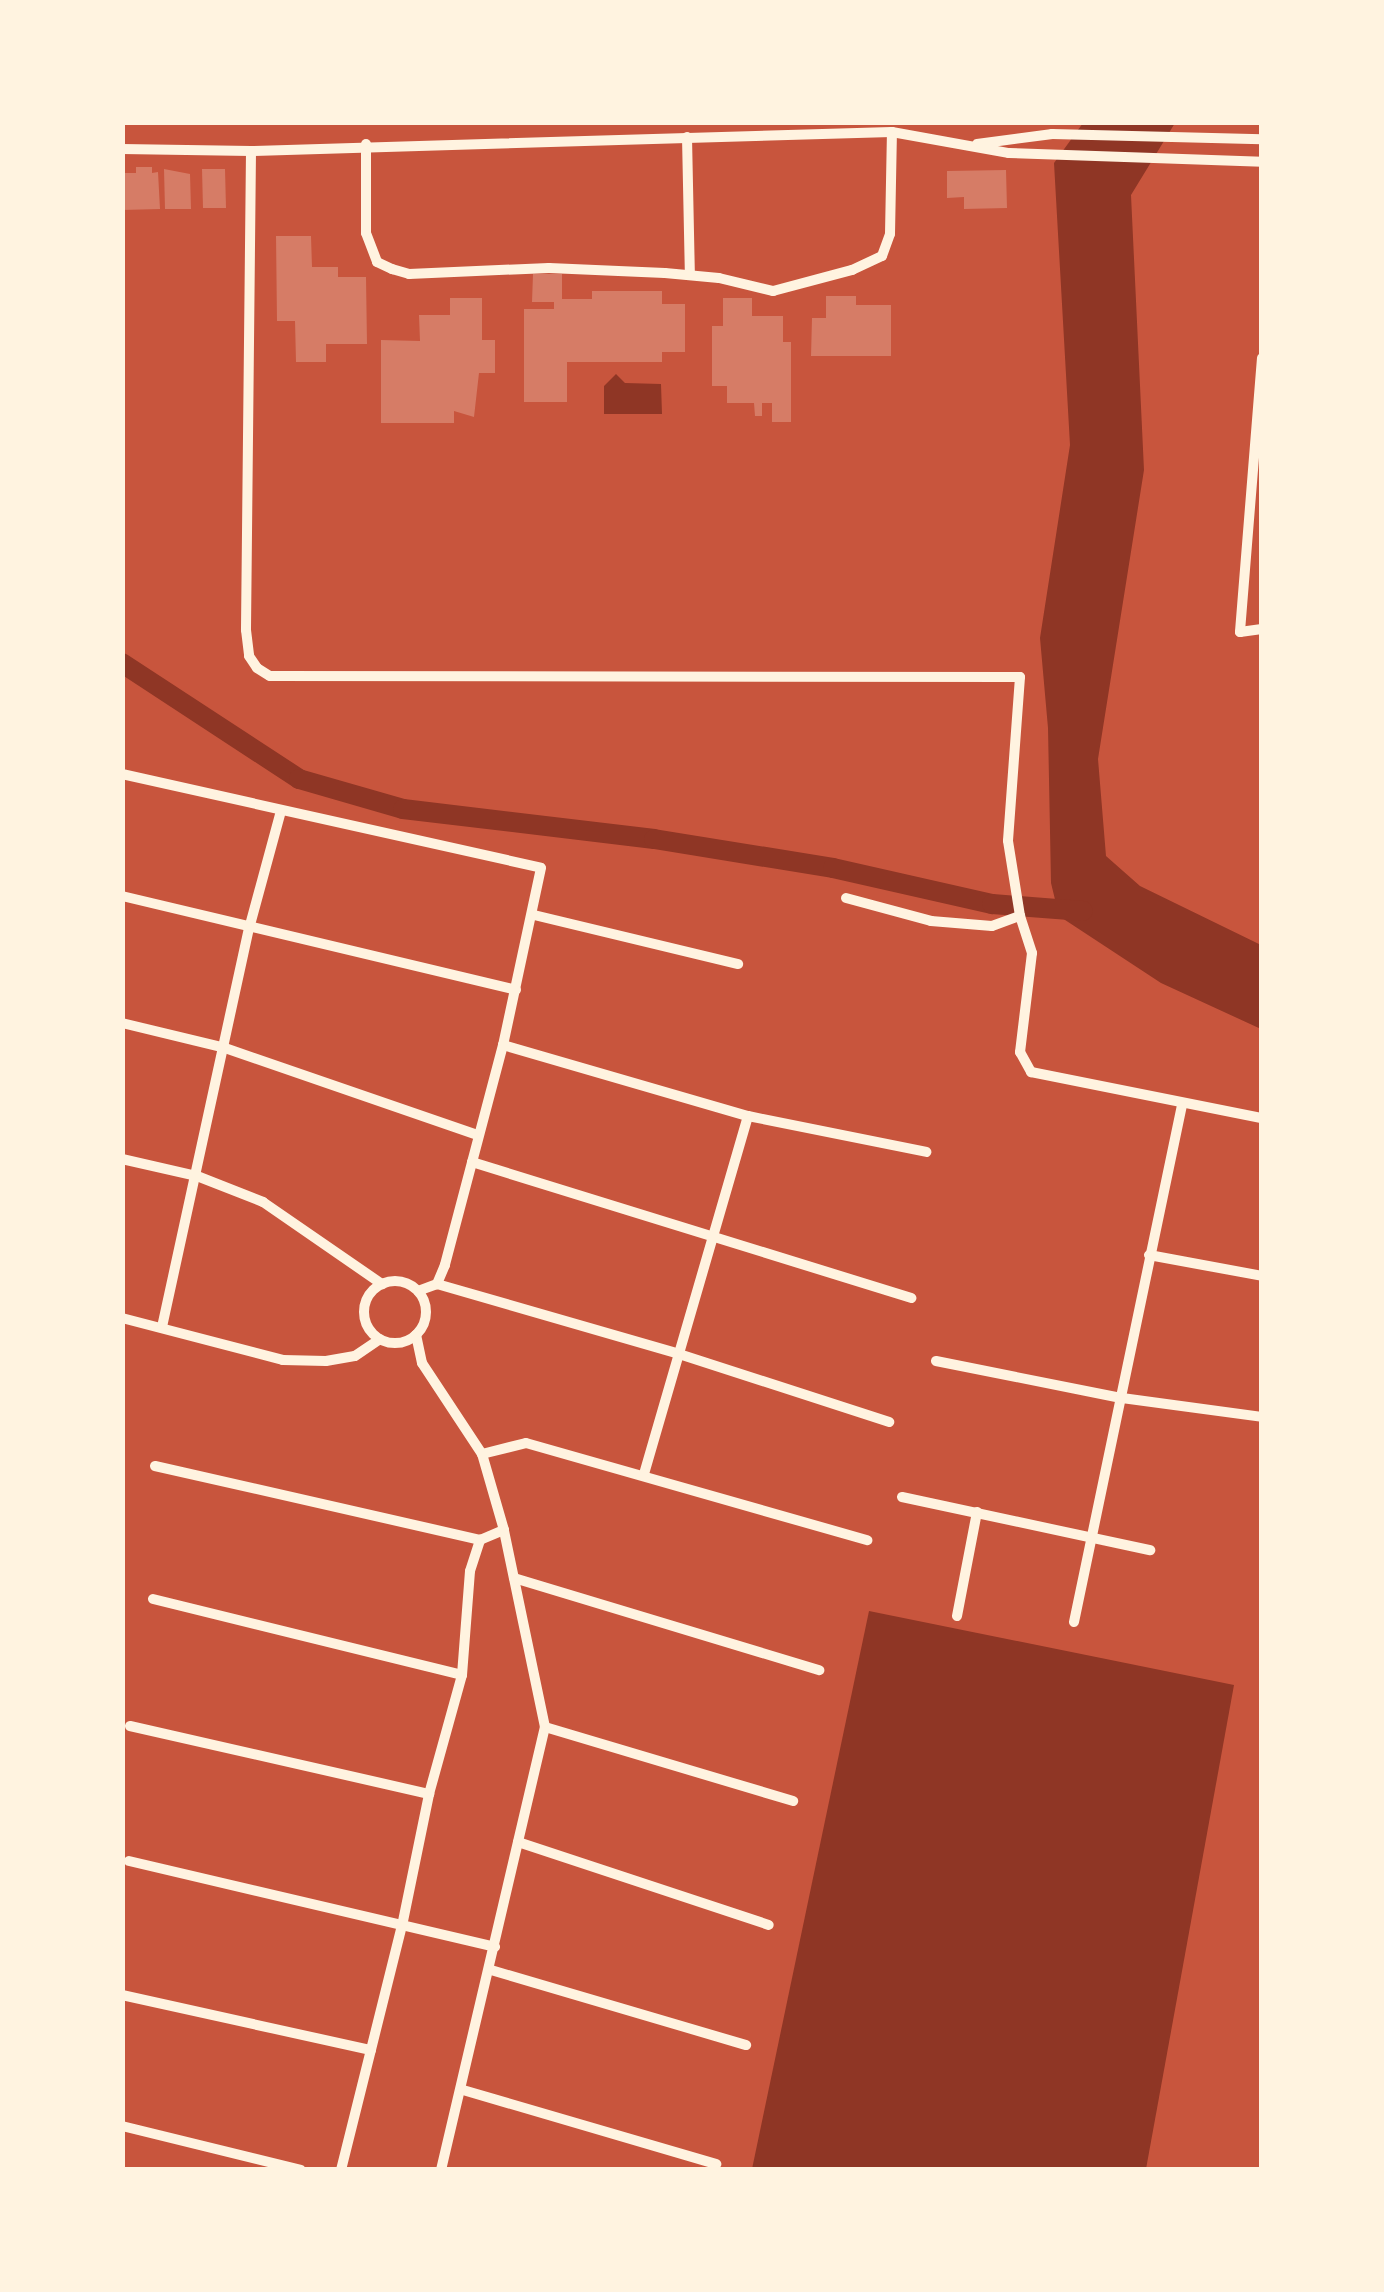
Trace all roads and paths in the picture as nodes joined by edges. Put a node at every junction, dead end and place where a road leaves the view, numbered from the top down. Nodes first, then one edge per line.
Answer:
1 (1048, 130) edge
2 (892, 132) junction
3 (687, 137) junction
4 (1262, 139) edge
5 (366, 144) junction
6 (976, 144) junction
7 (122, 149) edge
8 (251, 150) junction
9 (1262, 162) edge
10 (690, 275) junction
11 (1261, 363) edge
12 (1262, 629) edge
13 (122, 774) edge
14 (281, 812) junction
15 (122, 896) edge
16 (846, 898) dead end
17 (1019, 912) junction
18 (534, 915) junction
19 (250, 926) junction
20 (738, 964) dead end
21 (516, 990) junction
22 (122, 1023) edge
23 (503, 1045) junction
24 (224, 1048) junction
25 (1182, 1104) junction
26 (748, 1116) junction
27 (1262, 1118) edge
28 (478, 1135) junction
29 (926, 1152) dead end
30 (122, 1160) edge
31 (472, 1162) junction
32 (198, 1176) junction
33 (714, 1234) junction
34 (1148, 1255) junction
35 (1262, 1276) edge
36 (382, 1284) junction
37 (437, 1284) junction
38 (418, 1291) junction
39 (911, 1298) dead end
40 (122, 1318) edge
41 (162, 1326) junction
42 (416, 1335) junction
43 (380, 1339) junction
44 (679, 1354) junction
45 (936, 1361) dead end
46 (1122, 1398) junction
47 (1262, 1416) edge
48 (888, 1422) dead end
49 (482, 1454) junction
50 (154, 1466) dead end
51 (644, 1475) junction
52 (902, 1497) dead end
53 (977, 1512) junction
54 (504, 1530) junction
55 (1090, 1539) junction
56 (480, 1540) junction
57 (866, 1540) dead end
58 (1150, 1550) dead end
59 (514, 1578) junction
60 (152, 1599) dead end
61 (957, 1616) dead end
62 (1074, 1622) dead end
63 (819, 1670) dead end
64 (462, 1675) junction
65 (130, 1726) dead end
66 (545, 1726) junction
67 (429, 1794) junction
68 (793, 1801) dead end
69 (518, 1842) junction
70 (129, 1861) dead end
71 (769, 1925) dead end
72 (402, 1926) junction
73 (494, 1947) junction
74 (490, 1970) junction
75 (122, 1995) edge
76 (746, 2045) dead end
77 (371, 2050) junction
78 (463, 2090) junction
79 (122, 2126) edge
80 (716, 2164) dead end
81 (301, 2170) edge
82 (341, 2170) edge
83 (441, 2170) edge

1 - 4 street
1 - 6 street
2 - 3 street
2 - 6 street
2 - 10 street
3 - 5 street
3 - 10 street
5 - 8 street
5 - 10 street
6 - 9 street
7 - 8 street
8 - 17 street
11 - 12 street
13 - 14 street
14 - 18 street
14 - 19 street
15 - 19 street
16 - 17 street
17 - 25 street
18 - 20 street
18 - 21 street
19 - 21 street
19 - 24 street
21 - 23 street
22 - 24 street
23 - 26 street
23 - 28 street
24 - 28 street
24 - 32 street
25 - 27 street
25 - 34 street
26 - 29 street
26 - 33 street
28 - 31 street
30 - 32 street
31 - 33 street
31 - 37 street
32 - 36 street
32 - 41 street
33 - 39 street
33 - 44 street
34 - 35 street
34 - 46 street
36 - 38 street
36 - 43 street
37 - 38 street
37 - 44 street
38 - 42 street
40 - 41 street
41 - 43 street
42 - 43 street
42 - 49 street
44 - 48 street
44 - 51 street
45 - 46 street
46 - 47 street
46 - 55 street
49 - 51 street
49 - 54 street
50 - 56 street
51 - 57 street
52 - 53 street
53 - 55 street
53 - 61 street
54 - 56 street
54 - 59 street
55 - 58 street
55 - 62 street
56 - 64 street
59 - 63 street
59 - 66 street
60 - 64 street
64 - 67 street
65 - 67 street
66 - 68 street
66 - 69 street
67 - 72 street
69 - 71 street
69 - 73 street
70 - 72 street
72 - 73 street
72 - 77 street
73 - 74 street
74 - 76 street
74 - 78 street
75 - 77 street
77 - 82 street
78 - 80 street
78 - 83 street
79 - 81 street

